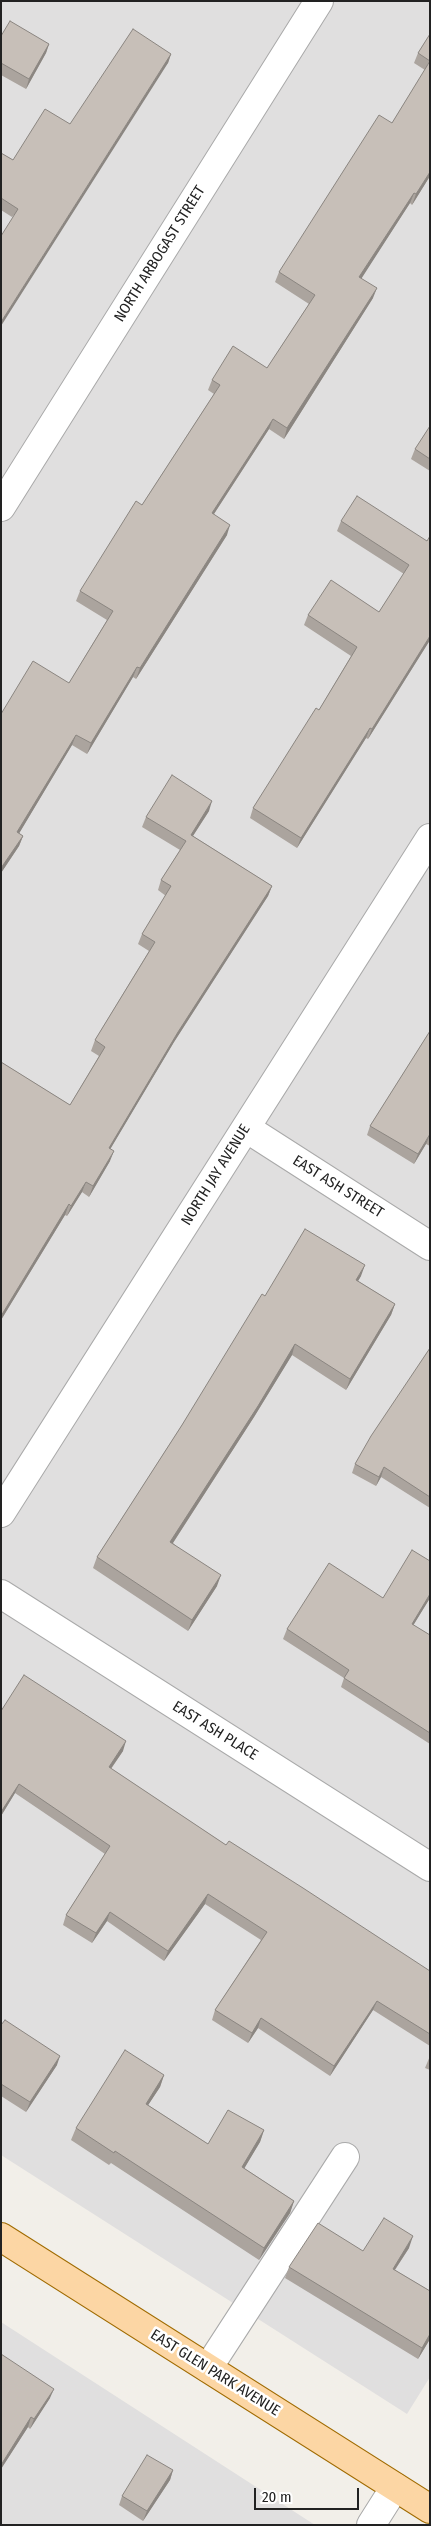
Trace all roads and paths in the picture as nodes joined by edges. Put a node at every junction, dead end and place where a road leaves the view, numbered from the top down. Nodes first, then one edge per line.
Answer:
1 (318, 1) edge
2 (1, 507) edge
3 (430, 838) edge
4 (246, 1128) junction
5 (430, 1246) edge
6 (1, 1513) edge
7 (1, 1594) edge
8 (430, 1867) edge
9 (345, 2157) dead end
10 (1, 2237) edge
11 (208, 2368) junction
12 (395, 2487) junction
13 (430, 2509) edge
14 (371, 2525) edge

1 - 2 street, NORTH ARBOGAST STREET
3 - 4 street, NORTH JAY AVENUE
4 - 5 street, EAST ASH STREET
4 - 6 street, NORTH JAY AVENUE
7 - 8 street, EAST ASH PLACE
9 - 11 street
10 - 11 main road, EAST GLEN PARK AVENUE
11 - 12 main road, EAST GLEN PARK AVENUE
12 - 13 main road, EAST GLEN PARK AVENUE
12 - 14 street

